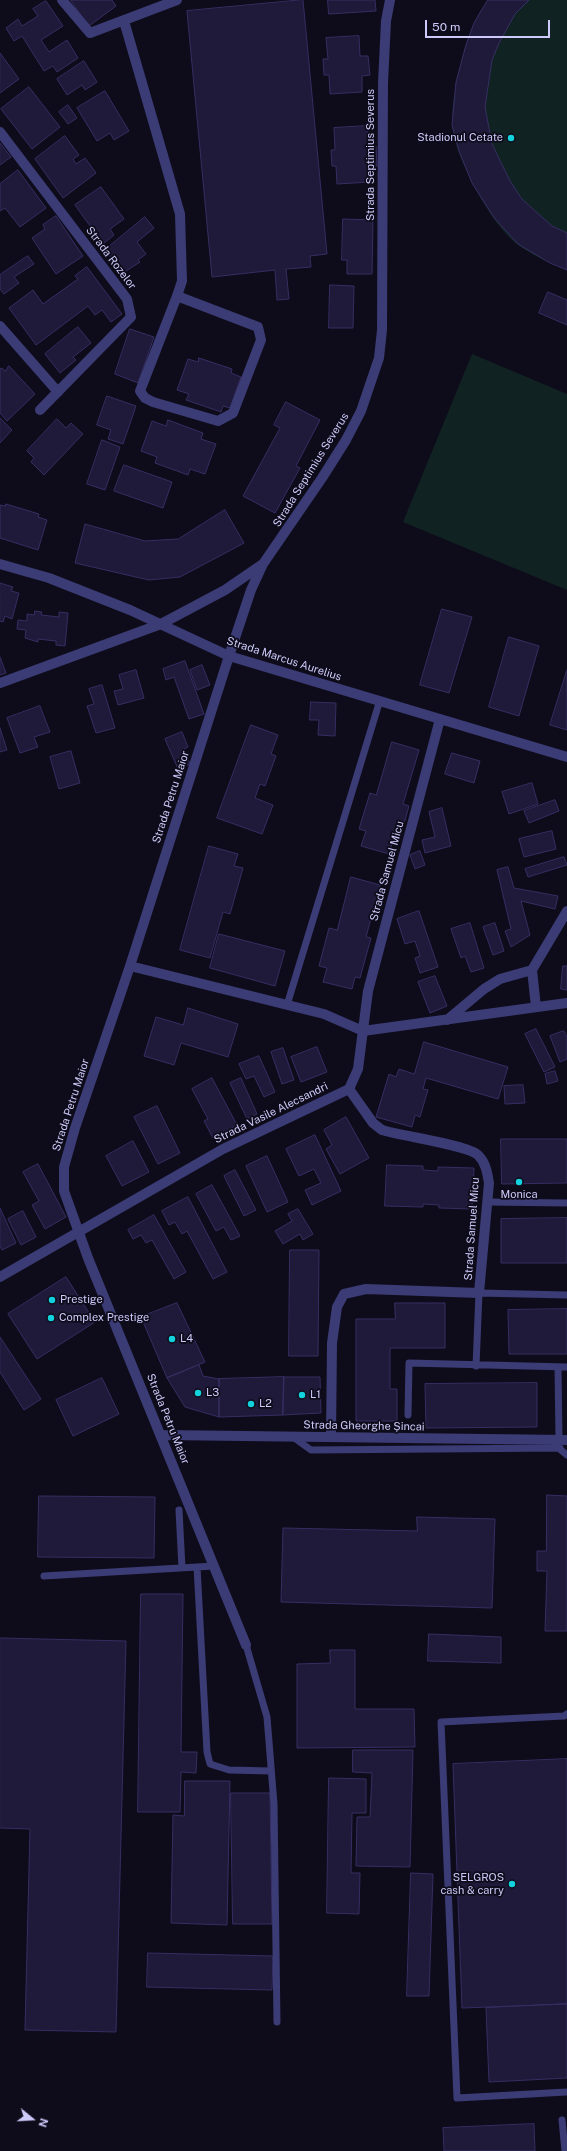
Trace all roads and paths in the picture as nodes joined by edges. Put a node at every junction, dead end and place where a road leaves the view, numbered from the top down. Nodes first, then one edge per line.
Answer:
1 (62, 0) edge
2 (177, 0) edge
3 (390, 0) edge
4 (124, 21) junction
5 (0, 132) edge
6 (177, 296) junction
7 (0, 326) edge
8 (58, 392) junction
9 (40, 410) dead end
10 (0, 564) edge
11 (263, 564) junction
12 (161, 624) junction
13 (228, 656) junction
14 (0, 683) edge
15 (380, 700) junction
16 (440, 719) junction
17 (567, 757) edge
18 (567, 911) edge
19 (130, 966) junction
20 (532, 970) junction
21 (567, 1003) edge
22 (288, 1005) junction
23 (536, 1007) junction
24 (448, 1020) junction
25 (363, 1031) junction
26 (349, 1089) junction
27 (488, 1202) junction
28 (567, 1203) edge
29 (78, 1232) junction
30 (0, 1277) edge
31 (479, 1293) junction
32 (567, 1295) edge
33 (476, 1366) junction
34 (558, 1367) junction
35 (567, 1368) edge
36 (408, 1415) dead end
37 (162, 1435) junction
38 (293, 1437) junction
39 (331, 1437) junction
40 (559, 1442) edge
41 (567, 1455) edge
42 (179, 1510) dead end
43 (214, 1566) junction
44 (197, 1567) junction
45 (182, 1568) junction
46 (44, 1576) dead end
47 (246, 1645) joint
48 (567, 1714) edge
49 (272, 1771) junction
50 (277, 2022) dead end
51 (567, 2092) edge
52 (562, 2120) dead end
53 (565, 2151) edge

1 - 4 street
2 - 4 street
3 - 11 street, Strada Septimius Severus
4 - 6 street
5 - 8 street, Strada Rozelor
6 - 6 street
7 - 8 street
8 - 9 street, Strada Rozelor
10 - 12 street
11 - 12 street, Strada Septimius Severus
11 - 13 street, Strada Petru Maior
12 - 13 street, Strada Marcus Aurelius
12 - 14 street
13 - 15 street, Strada Marcus Aurelius
13 - 19 street, Strada Petru Maior
15 - 16 street, Strada Marcus Aurelius
15 - 22 lane
16 - 17 street, Strada Marcus Aurelius
16 - 25 street, Strada Samuel Micu
18 - 20 street
19 - 22 street
19 - 29 street, Strada Petru Maior
20 - 23 street
20 - 24 street
21 - 23 street
22 - 25 street
23 - 24 street
24 - 25 street
25 - 26 street
26 - 27 street, Strada Samuel Micu
26 - 29 street, Strada Vasile Alecsandri
27 - 28 lane
27 - 31 street, Strada Samuel Micu
29 - 30 street, Strada Vasile Alecsandri
29 - 37 street, Strada Petru Maior
31 - 32 lane
31 - 33 lane
31 - 39 street
33 - 34 lane
33 - 36 lane
34 - 35 lane
34 - 40 lane
37 - 38 street, Strada Gheorghe Șincai
37 - 43 street, Strada Petru Maior
38 - 39 street, Strada Gheorghe Șincai
38 - 40 lane
39 - 40 street, Strada Gheorghe Șincai
40 - 41 lane
42 - 45 lane
43 - 44 lane
43 - 47 street, Strada Petru Maior
44 - 45 lane
44 - 49 lane
45 - 46 lane
47 - 49 lane
48 - 51 lane
49 - 50 lane
52 - 53 lane

